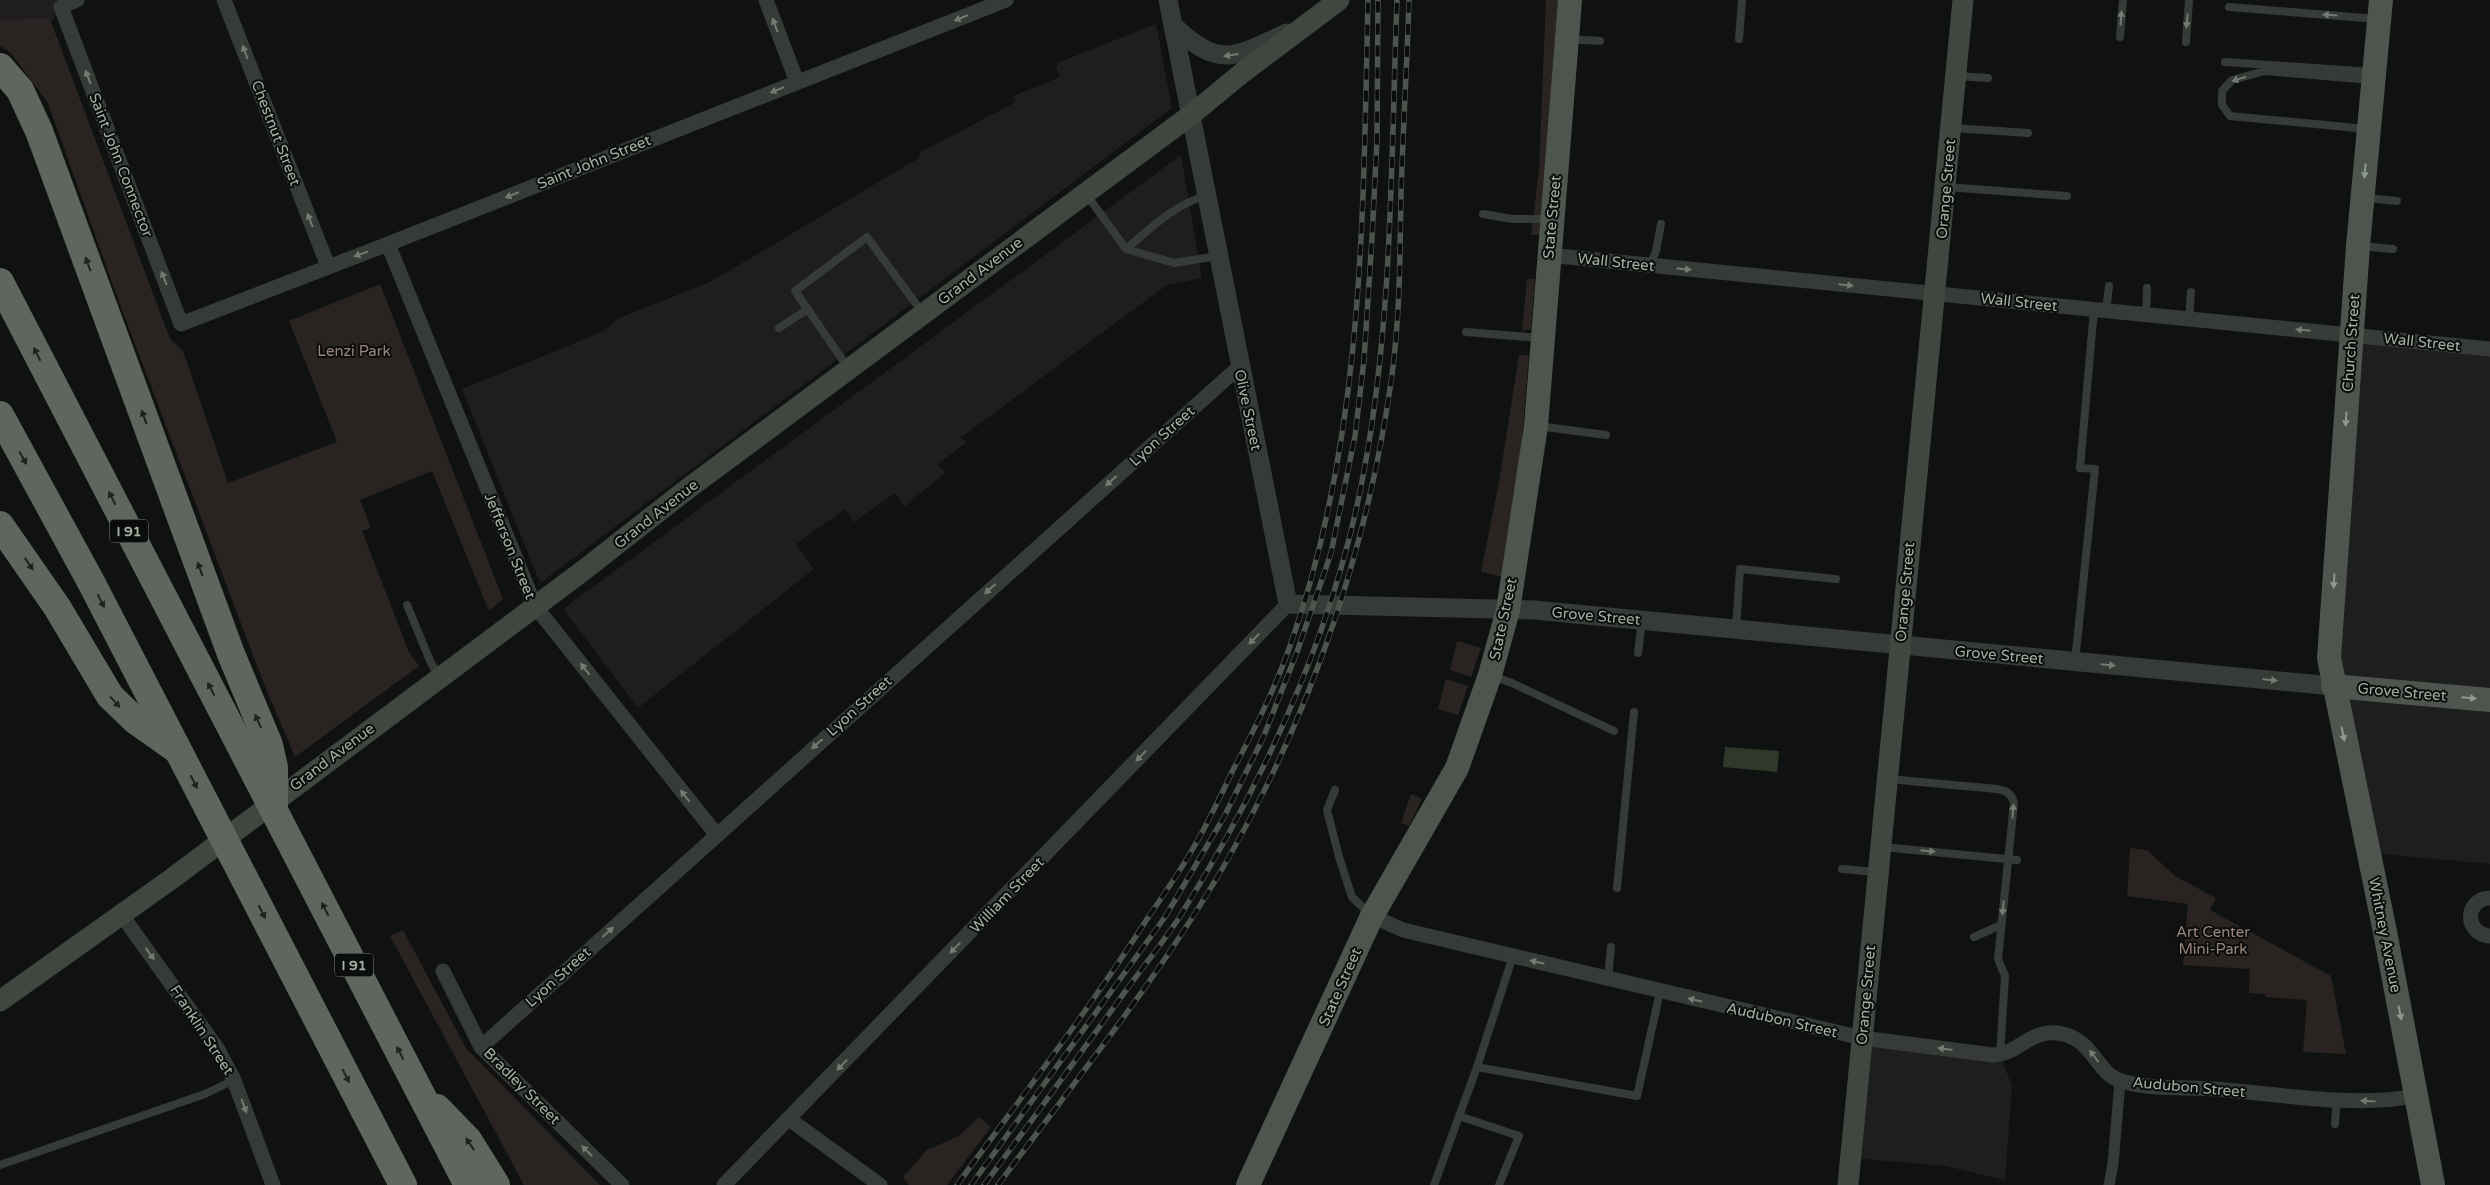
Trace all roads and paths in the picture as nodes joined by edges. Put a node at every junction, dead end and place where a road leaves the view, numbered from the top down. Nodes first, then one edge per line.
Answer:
1 (78, 0) edge
2 (224, 0) edge
3 (766, 0) edge
4 (1006, 0) edge
5 (1168, 0) edge
6 (1339, 0) edge
7 (1570, 0) edge
8 (1742, 0) edge
9 (1964, 0) edge
10 (2122, 0) edge
11 (2189, 0) edge
12 (2229, 7) dead end
13 (2380, 10) edge
14 (1308, 23) junction
15 (1173, 25) junction
16 (2120, 37) dead end
17 (1567, 39) junction
18 (1739, 39) dead end
19 (1600, 41) dead end
20 (2186, 42) dead end
21 (2225, 62) dead end
22 (0, 67) edge
23 (1955, 76) junction
24 (2374, 76) junction
25 (1988, 78) dead end
26 (797, 82) junction
27 (1191, 115) junction
28 (1951, 128) junction
29 (2369, 130) junction
30 (2028, 133) dead end
31 (1946, 187) junction
32 (1085, 193) junction
33 (1206, 196) junction
34 (2067, 196) dead end
35 (2363, 197) junction
36 (2397, 202) dead end
37 (1483, 214) dead end
38 (1552, 220) junction
39 (1661, 224) dead end
40 (388, 244) junction
41 (2358, 246) junction
42 (1126, 249) junction
43 (2394, 249) dead end
44 (1548, 255) junction
45 (1218, 256) junction
46 (1650, 265) junction
47 (328, 266) junction
48 (0, 282) edge
49 (2109, 286) dead end
50 (2147, 288) dead end
51 (2191, 292) dead end
52 (1936, 293) junction
53 (808, 309) junction
54 (2100, 310) junction
55 (924, 314) junction
56 (2146, 315) junction
57 (2189, 319) junction
58 (181, 324) joint
59 (779, 328) dead end
60 (1466, 332) dead end
61 (2352, 335) junction
62 (1542, 338) junction
63 (2490, 349) edge
64 (1239, 367) junction
65 (849, 369) junction
66 (0, 415) edge
67 (1536, 426) junction
68 (1606, 435) dead end
69 (0, 525) edge
70 (1836, 579) dead end
71 (1288, 604) junction
72 (407, 606) dead end
73 (535, 606) junction
74 (1508, 610) junction
75 (1642, 620) junction
76 (1736, 629) junction
77 (1900, 646) junction
78 (1638, 653) dead end
79 (2075, 662) junction
80 (1490, 675) junction
81 (440, 676) junction
82 (2333, 686) junction
83 (2490, 700) edge
84 (1634, 712) dead end
85 (1614, 731) dead end
86 (178, 750) junction
87 (266, 773) junction
88 (1886, 779) junction
89 (1335, 790) dead end
90 (716, 834) junction
91 (1880, 847) junction
92 (2008, 860) junction
93 (2017, 860) dead end
94 (1842, 870) dead end
95 (1877, 872) junction
96 (1617, 888) dead end
97 (2490, 898) edge
98 (121, 914) junction
99 (1372, 916) junction
100 (2001, 925) junction
101 (2490, 936) edge
102 (1974, 937) dead end
103 (1612, 946) dead end
104 (1513, 956) junction
105 (443, 971) dead end
106 (1608, 979) junction
107 (1660, 992) junction
108 (0, 1001) edge
109 (1862, 1038) junction
110 (481, 1047) junction
111 (2000, 1055) junction
112 (1477, 1067) junction
113 (234, 1080) junction
114 (2120, 1081) junction
115 (2416, 1096) junction
116 (422, 1097) junction
117 (2337, 1098) junction
118 (1460, 1116) junction
119 (789, 1119) junction
120 (2335, 1124) dead end
121 (0, 1164) edge
122 (273, 1185) edge
123 (403, 1185) edge
124 (468, 1185) edge
125 (496, 1185) edge
126 (622, 1185) edge
127 (724, 1185) edge
128 (880, 1185) edge
129 (1248, 1185) edge
130 (1434, 1185) edge
131 (1499, 1185) edge
132 (1848, 1185) edge
133 (2109, 1185) edge
134 (2433, 1185) edge

58 -> 1 street, Saint John Connector
47 -> 2 street, Chestnut Street
26 -> 3 street
4 -> 26 street, Saint John Street
5 - 15 street, Olive Street
6 - 14 main road, Grand Avenue
7 - 17 main road, State Street
8 - 18 lane
9 - 23 main road, Orange Street
16 -> 10 lane
11 -> 20 lane
13 -> 12 lane
13 - 24 main road, Church Street
14 -> 15 street, Grand Avenue
14 - 27 main road, Grand Avenue
15 - 27 street, Olive Street
17 - 19 lane
17 - 38 main road, State Street
21 - 24 lane
87 -> 22 highway
23 - 25 lane
23 - 28 main road, Orange Street
24 - 29 main road, Church Street
24 -> 29 lane
26 -> 40 street, Saint John Street
27 - 32 main road, Grand Avenue
27 - 33 street, Olive Street
28 - 30 lane
28 - 31 main road, Orange Street
29 -> 35 main road, Church Street
31 - 34 lane
31 - 52 main road, Orange Street
32 - 42 lane
32 - 55 main road, Grand Avenue
33 - 42 lane
33 - 45 street, Olive Street
35 - 36 lane
35 - 41 main road, Church Street
37 - 38 lane
38 - 44 main road, State Street
39 - 46 lane
40 -> 47 street, Saint John Street
40 - 73 street, Jefferson Street
41 - 43 lane
41 - 61 main road, Church Street
42 - 45 lane
44 - 46 street, Wall Street
44 - 62 main road, State Street
45 - 64 street, Olive Street
46 -> 52 street, Wall Street
47 - 58 street, Saint John Street
87 -> 48 highway, I 91
49 - 54 lane
50 - 56 lane
51 - 57 lane
52 - 54 street, Wall Street
52 - 77 main road, Orange Street
53 - 55 lane
53 - 59 lane
53 - 65 lane
54 - 56 street, Wall Street
54 - 79 lane
55 - 65 main road, Grand Avenue
56 - 57 street, Wall Street
61 -> 57 street, Wall Street
60 - 62 lane
61 - 63 street, Wall Street
61 -> 82 main road, Church Street
62 - 67 main road, State Street
64 - 71 street, Olive Street
64 -> 90 street, Lyon Street
65 - 73 main road, Grand Avenue
66 -> 86 highway
67 - 68 lane
67 - 74 main road, State Street
69 -> 86 highway
70 - 76 lane
71 - 74 street
71 -> 119 street, William Street
72 - 81 lane
73 - 81 main road, Grand Avenue
90 -> 73 street, Jefferson Street
74 - 75 street, Grove Street
74 - 80 main road, State Street
75 - 76 street, Grove Street
75 - 78 lane
76 - 77 street, Grove Street
77 - 79 street, Grove Street
77 - 88 main road, Orange Street
79 -> 82 street, Grove Street
80 - 85 lane
80 - 99 main road, State Street
81 - 98 main road, Grand Avenue
82 -> 83 main road, Grove Street
82 -> 115 main road, Whitney Avenue
84 - 96 lane
86 -> 123 highway
116 -> 87 highway, I 91
88 - 91 main road, Orange Street
92 -> 88 lane
89 - 99 lane
110 -> 90 street, Lyon Street
91 -> 92 lane
91 - 95 main road, Orange Street
92 - 93 lane
92 -> 100 lane
94 - 95 lane
95 - 109 main road, Orange Street
97 - 101 street
98 - 108 main road, Grand Avenue
98 -> 113 street, Franklin Street
99 - 104 street, Audubon Street
99 - 129 main road, State Street
100 - 102 lane
100 - 111 lane
103 - 106 lane
106 -> 104 street, Audubon Street
104 - 112 lane
105 - 110 street, Bradley Street
106 - 107 street, Audubon Street
109 -> 107 street, Audubon Street
107 - 112 lane
111 -> 109 street, Audubon Street
109 - 132 main road, Orange Street
126 -> 110 street, Bradley Street
114 -> 111 street, Audubon Street
112 - 118 lane
113 - 121 lane
113 -> 122 street, Franklin Street
114 - 117 street, Audubon Street
114 - 133 street
115 -> 117 street, Audubon Street
115 - 134 main road, Whitney Avenue
116 - 124 highway, I 91
125 -> 116 highway
117 - 120 lane
118 - 130 lane
118 - 131 lane
119 - 127 street, William Street
119 - 128 street

